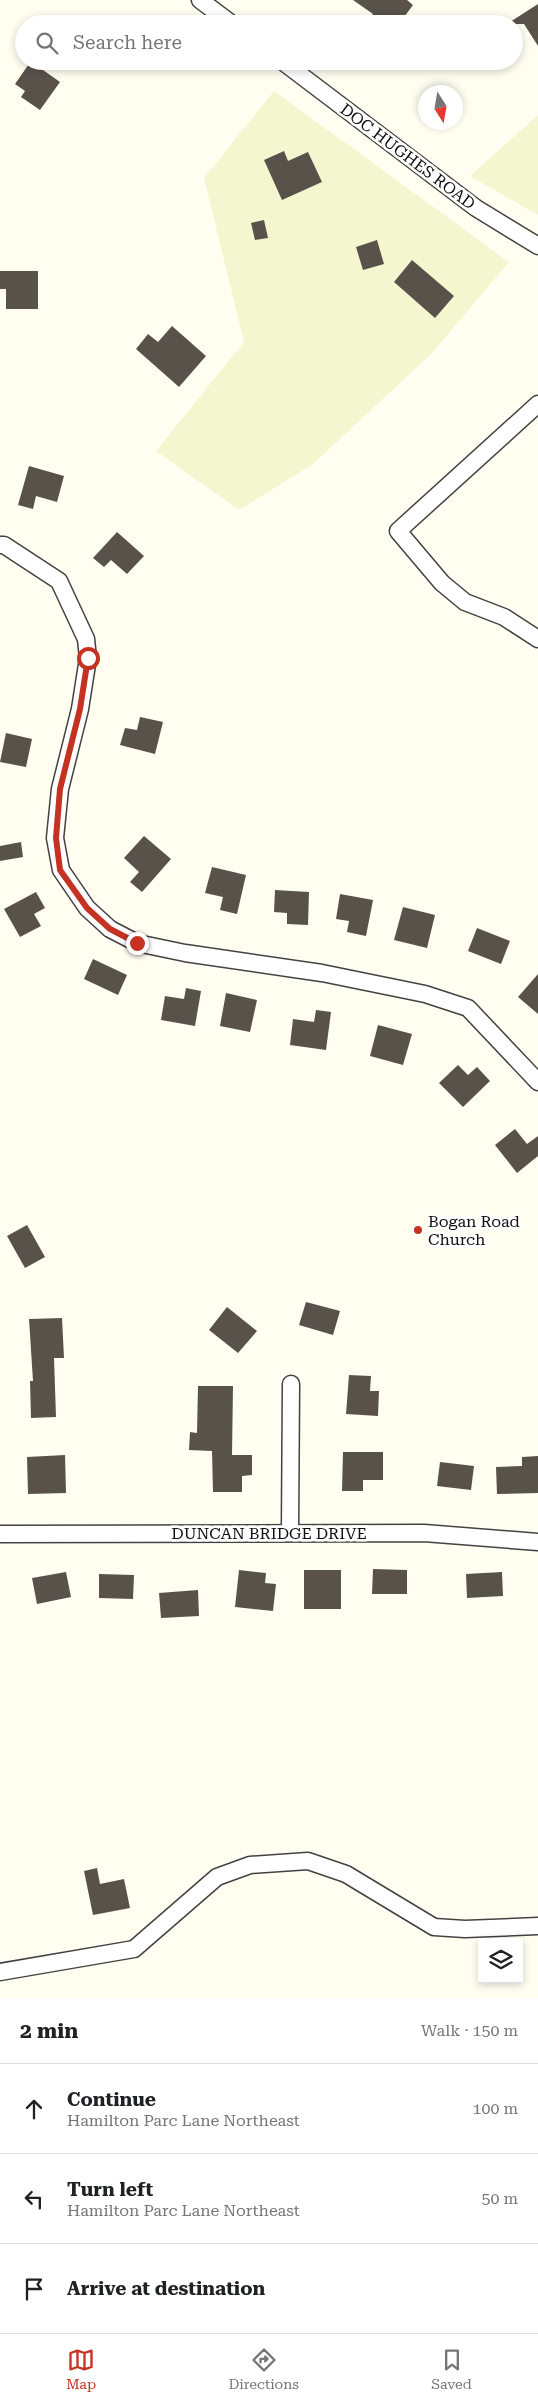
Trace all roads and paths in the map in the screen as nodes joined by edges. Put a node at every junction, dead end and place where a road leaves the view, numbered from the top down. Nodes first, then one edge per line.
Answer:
1 (200, 0) edge
2 (220, 15) edge
3 (294, 70) edge
4 (538, 246) edge
5 (538, 404) edge
6 (0, 545) edge
7 (538, 639) edge
8 (538, 1082) edge
9 (292, 1384) dead end
10 (290, 1532) junction
11 (0, 1534) edge
12 (538, 1542) edge
13 (538, 1926) edge
14 (0, 1972) edge

1 - 2 street
3 - 4 street, DOC HUGHES ROAD
5 - 7 street
6 - 8 street
9 - 10 street
10 - 11 street, DUNCAN BRIDGE DRIVE
10 - 12 street, DUNCAN BRIDGE DRIVE
13 - 14 street

